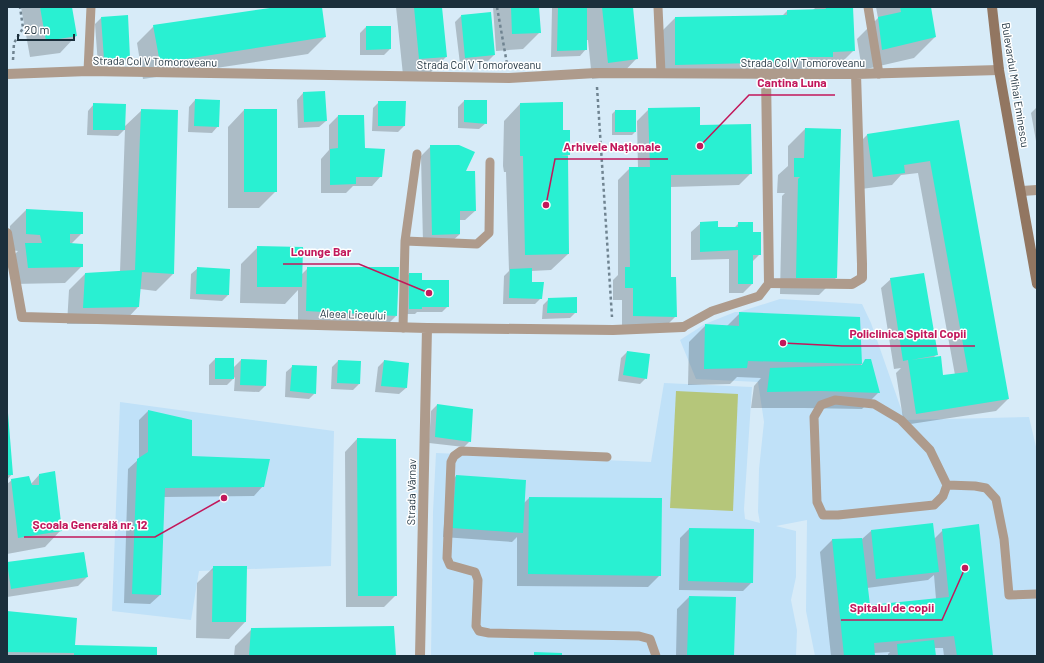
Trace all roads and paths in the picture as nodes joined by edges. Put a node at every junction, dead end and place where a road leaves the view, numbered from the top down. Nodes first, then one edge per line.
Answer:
1 (20, 7) edge
2 (91, 7) edge
3 (497, 7) edge
4 (658, 7) edge
5 (868, 7) edge
6 (992, 7) edge
7 (999, 70) junction
8 (88, 72) junction
9 (596, 73) junction
10 (10, 74) edge
11 (661, 74) junction
12 (766, 74) junction
13 (856, 74) junction
14 (879, 74) junction
15 (510, 78) junction
16 (417, 154) dead end
17 (490, 162) dead end
18 (1037, 190) edge
19 (1022, 191) junction
20 (7, 232) edge
21 (405, 241) junction
22 (769, 283) junction
23 (1037, 284) edge
24 (683, 327) joint
25 (403, 328) junction
26 (427, 328) junction
27 (613, 330) junction
28 (607, 457) dead end
29 (946, 485) junction
30 (1037, 594) edge
31 (420, 656) edge
32 (656, 656) edge

1 - 10 path
2 - 8 lane
3 - 15 path
4 - 11 lane
5 - 14 lane
6 - 7 main road, Bulevardul Mihai Eminescu
7 - 14 street, Strada Col V Tomoroveanu
7 - 19 main road, Bulevardul Mihai Eminescu
8 - 10 street, Strada Col V Tomoroveanu
8 - 15 street, Strada Col V Tomoroveanu
9 - 11 street, Strada Col V Tomoroveanu
9 - 15 street, Strada Col V Tomoroveanu
9 - 27 path
11 - 12 street, Strada Col V Tomoroveanu
12 - 13 street, Strada Col V Tomoroveanu
12 - 22 street
13 - 14 street, Strada Col V Tomoroveanu
13 - 22 street
16 - 21 lane
17 - 21 lane
18 - 19 street
19 - 23 main road, Bulevardul Mihai Eminescu
20 - 25 street, Aleea Liceului
21 - 25 lane
22 - 24 lane
24 - 27 street, Aleea Liceului
25 - 26 street, Aleea Liceului
26 - 27 street, Aleea Liceului
26 - 31 street, Strada Vârnav
28 - 32 lane
29 - 29 lane
29 - 30 lane

